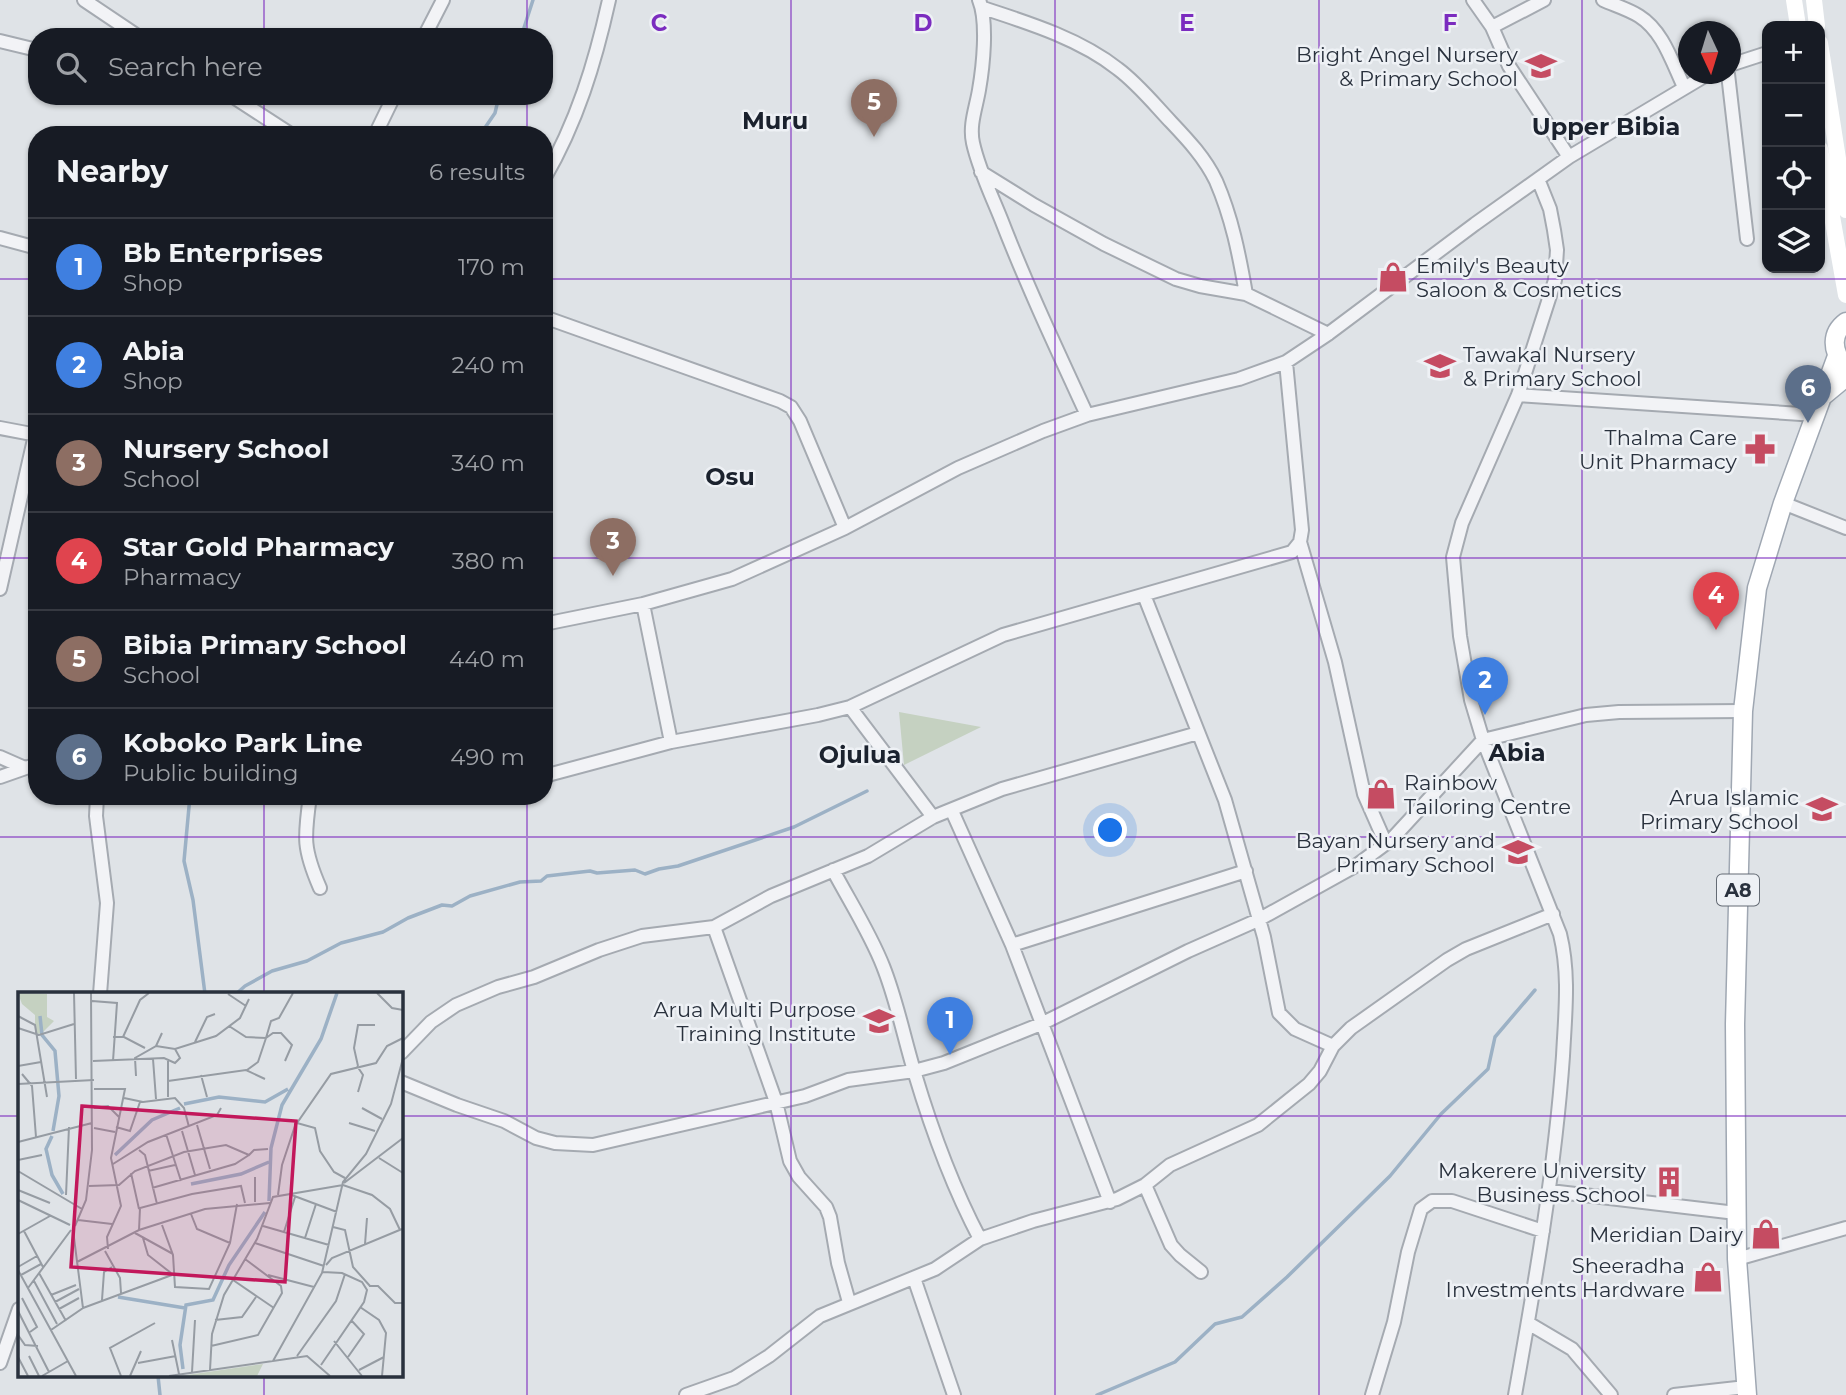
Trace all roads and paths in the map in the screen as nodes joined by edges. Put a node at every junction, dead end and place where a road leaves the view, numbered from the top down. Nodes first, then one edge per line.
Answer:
1 (84, 0) edge
2 (443, 0) edge
3 (609, 0) edge
4 (1473, 0) edge
5 (1544, 0) edge
6 (1603, 0) edge
7 (1794, 0) edge
8 (1814, 0) edge
9 (981, 4) edge
10 (1797, 21) edge
11 (1816, 21) edge
12 (1492, 27) junction
13 (126, 28) edge
14 (429, 28) edge
15 (0, 41) edge
16 (28, 48) edge
17 (1762, 55) edge
18 (1741, 62) edge
19 (1825, 75) edge
20 (1690, 84) edge
21 (1729, 84) edge
22 (1684, 87) junction
23 (246, 105) edge
24 (389, 105) edge
25 (278, 126) edge
26 (379, 126) edge
27 (1569, 158) junction
28 (553, 162) edge
29 (981, 172) junction
30 (1825, 177) edge
31 (1538, 179) junction
32 (1846, 210) edge
33 (0, 239) edge
34 (1747, 239) dead end
35 (28, 246) edge
36 (1246, 294) junction
37 (1846, 295) edge
38 (553, 320) edge
39 (1846, 322) edge
40 (1328, 334) junction
41 (1841, 361) edge
42 (1286, 362) junction
43 (1846, 377) edge
44 (1518, 395) junction
45 (1823, 396) junction
46 (1087, 415) junction
47 (1816, 415) junction
48 (0, 428) edge
49 (28, 433) edge
50 (28, 469) edge
51 (1783, 503) junction
52 (845, 528) junction
53 (1846, 528) edge
54 (1300, 542) junction
55 (0, 589) edge
56 (1144, 595) junction
57 (643, 604) junction
58 (553, 622) edge
59 (850, 707) junction
60 (1743, 711) junction
61 (1198, 733) junction
62 (1482, 740) junction
63 (671, 742) junction
64 (0, 757) edge
65 (28, 765) edge
66 (28, 767) edge
67 (553, 774) edge
68 (0, 778) edge
69 (97, 805) edge
70 (309, 805) edge
71 (952, 811) junction
72 (933, 817) junction
73 (1386, 844) junction
74 (833, 870) junction
75 (1246, 871) junction
76 (320, 888) dead end
77 (1552, 914) junction
78 (1258, 920) junction
79 (714, 927) junction
80 (1012, 945) junction
81 (100, 992) edge
82 (1041, 1024) junction
83 (1333, 1046) junction
84 (402, 1052) edge
85 (914, 1071) junction
86 (402, 1082) edge
87 (776, 1102) junction
88 (1145, 1185) junction
89 (1550, 1191) junction
90 (1110, 1202) junction
91 (1736, 1213) junction
92 (1846, 1228) edge
93 (1543, 1231) junction
94 (980, 1239) junction
95 (1737, 1259) junction
96 (1201, 1272) dead end
97 (914, 1278) junction
98 (849, 1302) junction
99 (18, 1312) edge
100 (1528, 1322) junction
101 (0, 1363) edge
102 (1746, 1391) edge
103 (686, 1395) edge
104 (954, 1395) edge
105 (1372, 1395) edge
106 (1515, 1395) edge
107 (1611, 1395) edge
108 (1674, 1395) edge

1 - 13 street
2 - 14 street
3 - 28 street
4 - 12 street
5 - 12 street
6 - 22 street
7 - 10 main road
8 - 11 main road
9 - 29 street
9 - 36 street
12 - 27 street
15 - 16 street
17 - 18 street
19 - 32 main road
20 - 22 street
21 - 34 street
22 - 27 street
23 - 25 street
24 - 26 street
27 - 31 street
29 - 36 street
29 - 46 street
30 - 37 main road
31 - 40 street
31 - 44 street
33 - 35 street
36 - 40 street
38 - 52 street
39 - 41 main road
40 - 42 street
41 - 45 main road
42 - 46 street
42 - 54 street
43 - 45 main road
44 - 47 street
44 - 62 street
45 - 47 main road, A8
46 - 52 street
47 - 51 main road, A8
48 - 49 street
50 - 55 street
51 - 53 street
51 - 60 main road, A8
52 - 57 street
54 - 56 street
54 - 73 street
56 - 59 street
56 - 61 street
57 - 58 street
57 - 63 street
59 - 63 street
59 - 72 street
60 - 62 street
60 - 91 main road, A8
61 - 71 street
61 - 75 street
62 - 73 street
62 - 77 street
63 - 67 street
64 - 65 street
66 - 68 street
69 - 81 street
70 - 76 street
71 - 72 street
71 - 80 street
72 - 74 street
73 - 78 street
74 - 79 street
74 - 85 street
75 - 78 street
75 - 80 street
77 - 83 street
77 - 89 street
78 - 82 street
78 - 83 street
79 - 84 street
79 - 87 street
80 - 82 street
82 - 85 street
82 - 90 street
83 - 88 street
85 - 87 street
85 - 94 street
86 - 87 street
87 - 98 street
88 - 90 street
88 - 96 street
89 - 91 street
89 - 93 street
90 - 94 street
91 - 95 main road, A8
92 - 95 street
93 - 100 street
93 - 105 street
94 - 97 street
95 - 102 main road, A8
97 - 98 street
97 - 104 street
98 - 103 street
99 - 101 street
100 - 106 street
100 - 107 street
102 - 108 street

